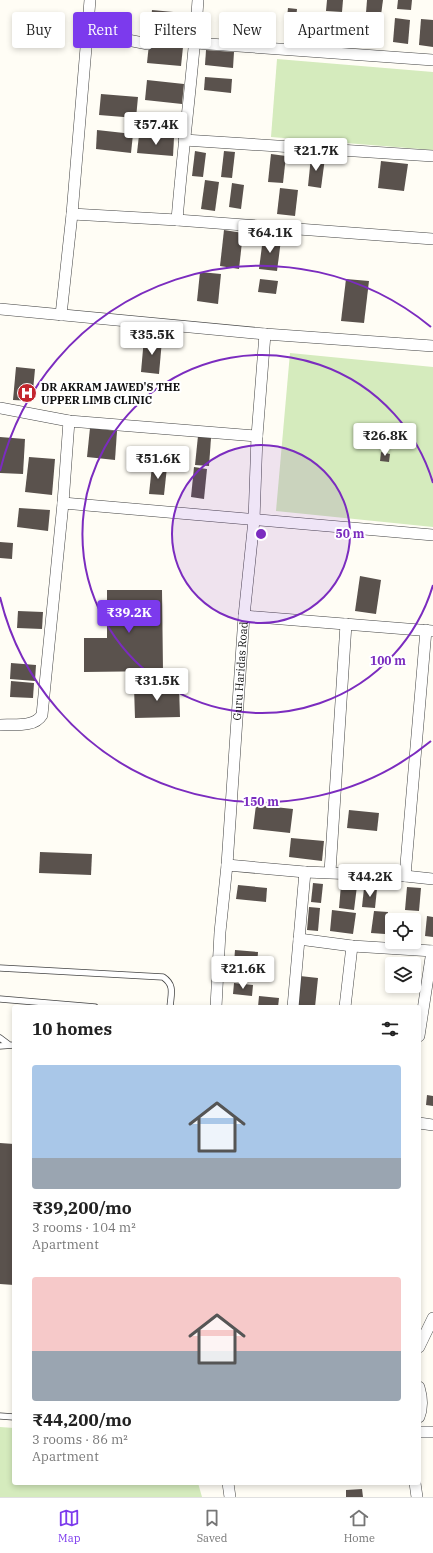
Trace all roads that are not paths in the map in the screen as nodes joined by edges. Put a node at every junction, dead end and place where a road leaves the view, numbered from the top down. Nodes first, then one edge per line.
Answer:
1 (90, 0) edge
2 (198, 0) edge
3 (89, 12) edge
4 (197, 12) edge
5 (211, 44) edge
6 (86, 48) edge
7 (194, 48) edge
8 (433, 60) edge
9 (184, 140) junction
10 (433, 156) edge
11 (72, 214) junction
12 (177, 220) junction
13 (433, 239) edge
14 (0, 309) edge
15 (61, 315) junction
16 (265, 334) junction
17 (433, 346) edge
18 (0, 408) edge
19 (69, 421) junction
20 (257, 436) junction
21 (63, 503) junction
22 (254, 520) junction
23 (433, 535) edge
24 (244, 616) junction
25 (346, 624) junction
26 (430, 630) edge
27 (0, 725) edge
28 (227, 865) junction
29 (305, 872) junction
30 (330, 872) junction
31 (405, 876) junction
32 (433, 879) edge
33 (299, 939) junction
34 (352, 946) junction
35 (432, 951) edge
36 (0, 968) edge
37 (0, 998) edge
38 (74, 1005) edge
39 (170, 1005) edge
40 (216, 1005) edge
41 (293, 1005) edge
42 (346, 1005) edge
43 (421, 1023) edge
44 (0, 1038) edge
45 (11, 1044) edge
46 (0, 1046) edge
47 (421, 1123) edge
48 (433, 1125) edge
49 (433, 1319) edge
50 (421, 1343) edge
51 (421, 1394) edge
52 (421, 1408) edge
53 (0, 1416) edge
54 (12, 1417) edge
55 (421, 1432) edge
56 (433, 1432) edge
57 (228, 1485) edge
58 (415, 1485) edge
59 (230, 1497) edge
60 (417, 1497) edge

1 - 3 street
2 - 4 street
5 - 8 street
6 - 11 street
7 - 9 street
9 - 10 street
9 - 12 street
11 - 12 street
11 - 15 street
12 - 13 street
14 - 15 street
15 - 16 street
16 - 17 street
16 - 20 street, Guru Haridas Road
18 - 19 street
19 - 20 street
19 - 21 street
20 - 22 street, Guru Haridas Road
21 - 22 street
21 - 27 street
22 - 23 street
22 - 24 street, Guru Haridas Road
24 - 25 street
24 - 28 street, Guru Haridas Road
25 - 26 street
25 - 30 street
26 - 31 street
28 - 29 street
28 - 40 street, Guru Haridas Road
29 - 30 street
29 - 33 street
30 - 31 street
31 - 32 street
33 - 34 street
33 - 41 street
34 - 35 street
34 - 42 street
35 - 43 street
36 - 39 lane
37 - 38 lane
44 - 45 lane
45 - 46 lane
47 - 48 street
49 - 50 street
51 - 52 street
53 - 54 lane
55 - 56 street
57 - 59 street
58 - 60 street

